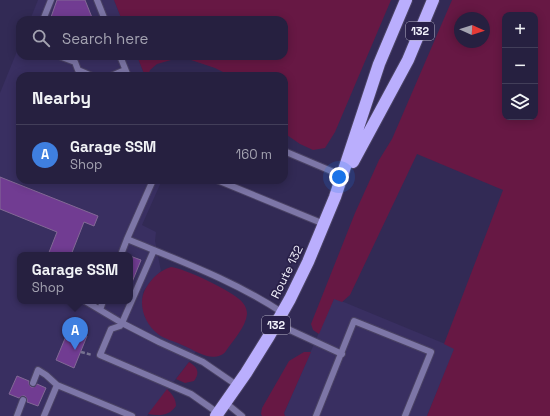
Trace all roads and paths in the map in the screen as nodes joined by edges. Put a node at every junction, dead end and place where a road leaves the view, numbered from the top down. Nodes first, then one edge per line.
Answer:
1 (51, 0) edge
2 (96, 0) edge
3 (406, 0) edge
4 (433, 0) edge
5 (45, 16) edge
6 (103, 16) edge
7 (70, 60) edge
8 (121, 60) edge
9 (83, 72) edge
10 (126, 72) edge
11 (288, 153) edge
12 (344, 177) junction
13 (151, 184) edge
14 (227, 184) edge
15 (324, 224) junction
16 (127, 239) junction
17 (154, 250) junction
18 (122, 252) dead end
19 (133, 298) edge
20 (90, 304) edge
21 (102, 304) edge
22 (130, 304) edge
23 (100, 310) junction
24 (282, 313) junction
25 (122, 323) junction
26 (277, 324) junction
27 (342, 354) junction
28 (33, 383) dead end
29 (57, 385) junction
30 (238, 386) junction
31 (23, 400) dead end
32 (226, 403) junction
33 (217, 415) edge
34 (17, 416) edge
35 (44, 416) edge
36 (132, 416) edge
37 (242, 416) edge
38 (316, 416) edge
39 (405, 416) edge

1 - 5 lane
2 - 6 lane
3 - 12 highway, Route 132 / 132
4 - 12 highway, Route 132 / 132
7 - 9 lane
8 - 10 lane
11 - 12 lane
12 - 15 highway, Route 132 / 132
13 - 16 lane
14 - 15 lane
15 - 24 highway, Route 132 / 132
16 - 17 lane
16 - 18 lane
17 - 19 lane
17 - 24 lane
20 - 23 lane
21 - 23 lane
22 - 25 lane
23 - 25 lane
24 - 26 highway, Route 132 / 132
25 - 30 lane
25 - 33 lane
26 - 27 lane
26 - 30 highway, Route 132 / 132
27 - 38 lane
27 - 39 lane
28 - 29 lane
29 - 35 lane
29 - 36 lane
30 - 32 highway, Route 132 / 132
31 - 34 lane
32 - 33 highway, Route 132 / 132
32 - 37 lane

